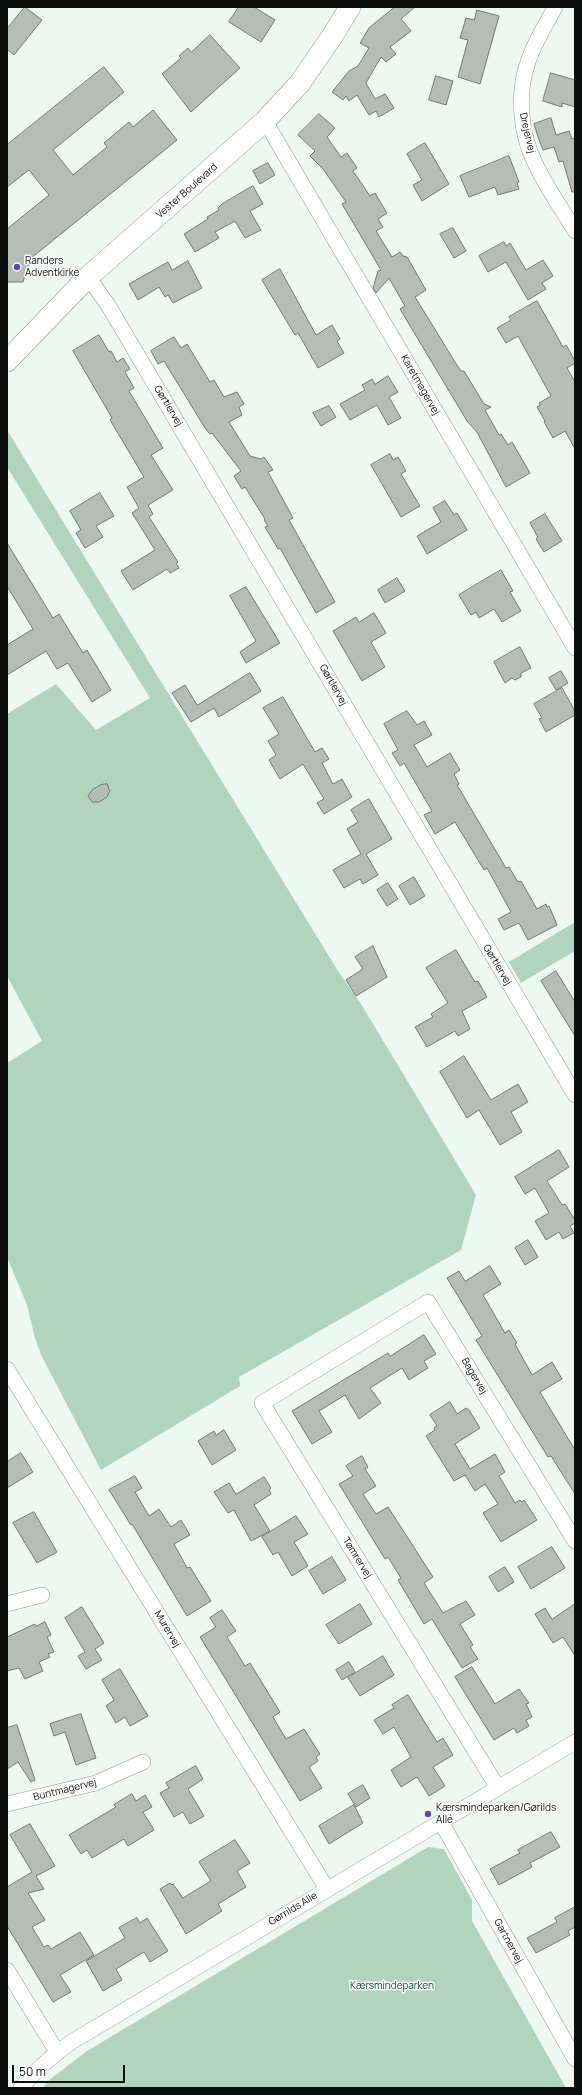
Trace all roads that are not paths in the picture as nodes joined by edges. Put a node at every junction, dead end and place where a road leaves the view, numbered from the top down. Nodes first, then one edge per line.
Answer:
1 (350, 7) edge
2 (555, 7) edge
3 (265, 121) junction
4 (575, 232) edge
5 (88, 277) junction
6 (7, 361) edge
7 (575, 648) edge
8 (575, 1095) edge
9 (337, 1357) joint
10 (7, 1369) edge
11 (575, 1542) edge
12 (42, 1595) dead end
13 (7, 1604) edge
14 (575, 1742) edge
15 (143, 1762) dead end
16 (498, 1788) junction
17 (7, 1804) edge
18 (441, 1822) junction
19 (327, 1890) junction
20 (7, 1970) edge
21 (57, 2052) junction
22 (575, 2059) edge
23 (21, 2088) edge

1 - 3 main road, Vester Boulevard
2 - 4 street, Drejervej
3 - 5 main road, Vester Boulevard
3 - 7 street, Karetmagervej
5 - 6 main road, Vester Boulevard
5 - 8 street, Gørtlervej
9 - 11 street, Bagervej
9 - 16 street, Tømrervej
10 - 19 street, Murervej
12 - 13 street
14 - 16 street, Gørrilds Alle
15 - 17 street, Buntmagervej
16 - 18 street, Gørrilds Alle
18 - 19 street, Gørrilds Alle
18 - 22 street, Gartnervej
19 - 21 street, Gørrilds Alle
20 - 21 street
21 - 23 street, Gørrilds Alle

